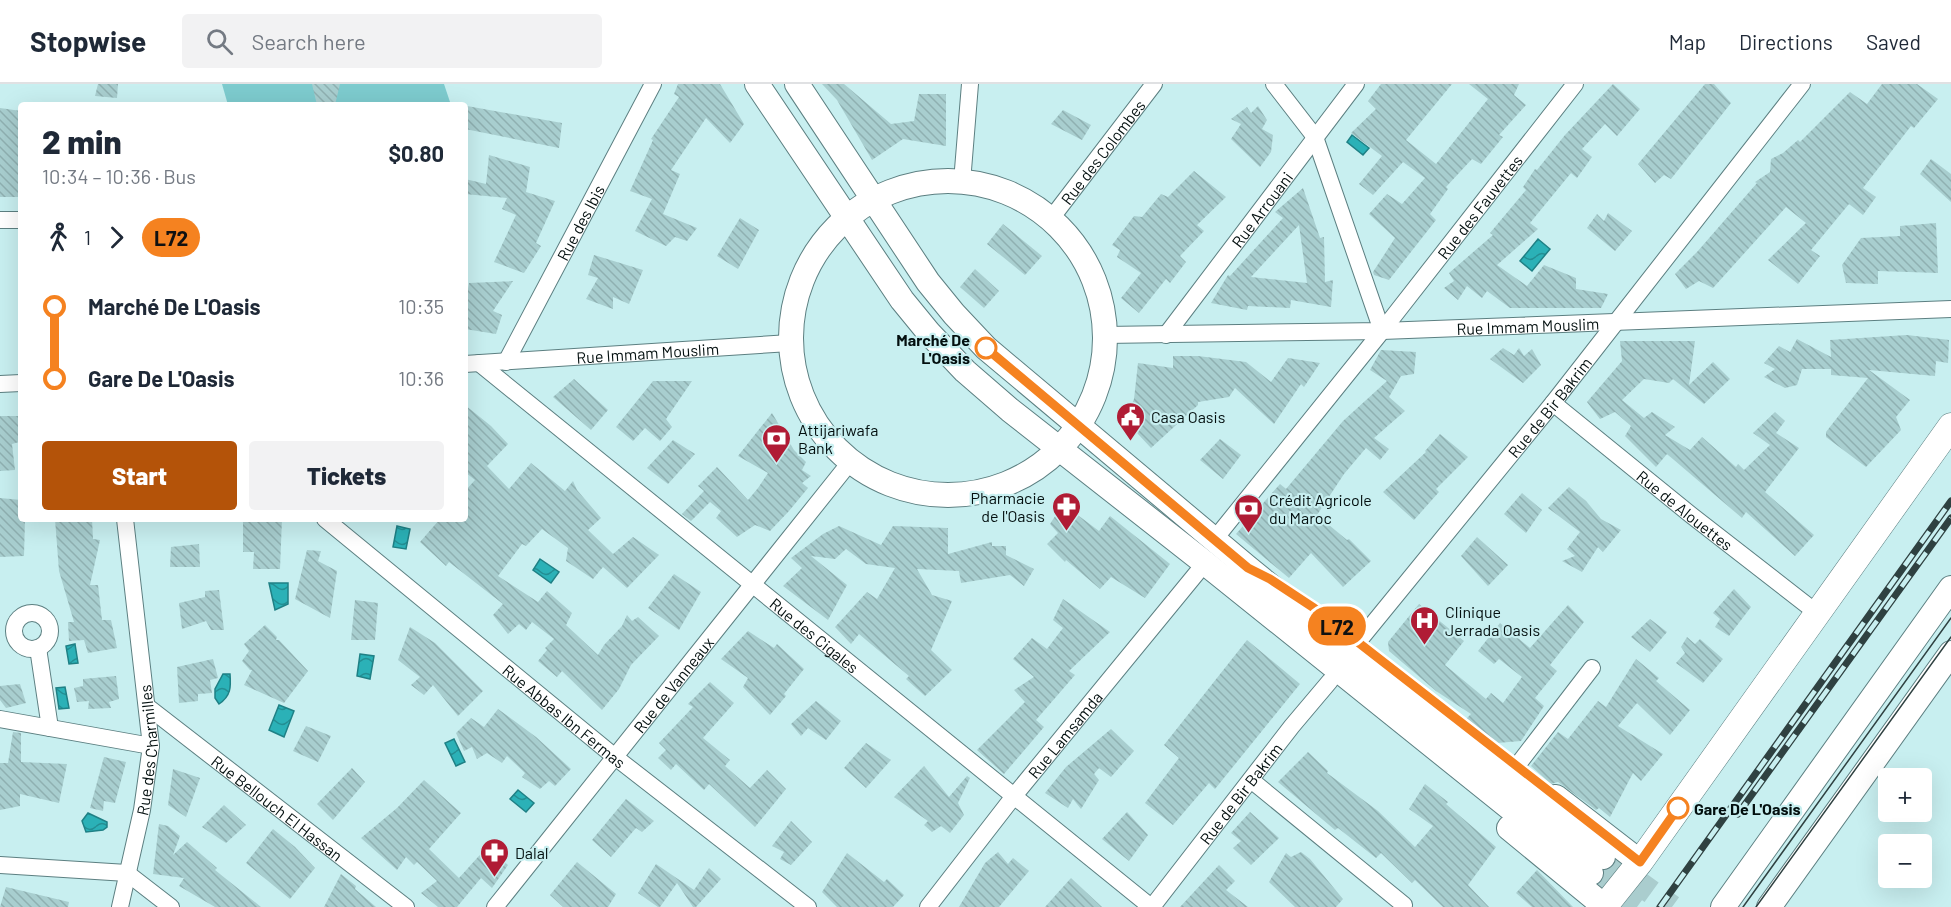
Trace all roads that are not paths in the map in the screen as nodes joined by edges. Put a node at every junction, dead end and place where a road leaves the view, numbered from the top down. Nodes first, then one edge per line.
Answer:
1 (653, 84) edge
2 (757, 84) edge
3 (797, 84) edge
4 (969, 84) edge
5 (1154, 84) edge
6 (1274, 84) edge
7 (1356, 84) edge
8 (1575, 84) edge
9 (1802, 84) edge
10 (1315, 137) junction
11 (962, 182) junction
12 (873, 199) junction
13 (848, 217) junction
14 (0, 220) edge
15 (18, 220) edge
16 (1050, 220) junction
17 (1951, 309) edge
18 (1615, 322) junction
19 (1382, 331) junction
20 (1105, 335) junction
21 (1166, 335) junction
22 (790, 343) junction
23 (506, 362) junction
24 (472, 364) edge
25 (18, 382) edge
26 (0, 384) edge
27 (1553, 403) junction
28 (1077, 426) junction
29 (1951, 426) edge
30 (1060, 449) junction
31 (850, 461) junction
32 (125, 522) edge
33 (329, 522) edge
34 (1214, 540) junction
35 (1205, 563) junction
36 (1248, 568) junction
37 (753, 584) junction
38 (1951, 588) edge
39 (1254, 602) junction
40 (1817, 613) junction
41 (1358, 642) junction
42 (38, 648) dead end
43 (1951, 653) edge
44 (1592, 668) dead end
45 (1330, 681) junction
46 (148, 707) junction
47 (0, 719) edge
48 (51, 728) junction
49 (151, 746) junction
50 (615, 757) junction
51 (1516, 767) junction
52 (1251, 780) junction
53 (1014, 796) junction
54 (1640, 862) junction
55 (0, 865) edge
56 (128, 873) junction
57 (1404, 905) dead end
58 (120, 907) edge
59 (171, 907) edge
60 (406, 907) edge
61 (495, 907) edge
62 (808, 907) edge
63 (928, 907) edge
64 (1152, 907) edge
65 (1604, 907) edge
66 (1723, 907) edge
67 (1769, 907) edge

1 - 23 street, Rue des Ibis
2 - 13 street
3 - 12 street
4 - 11 street
5 - 16 street, Rue des Colombes
6 - 10 street
7 - 10 street, Rue Arrouani
8 - 19 street, Rue des Fauvettes
9 - 18 street, Rue de Bir Bakrim
10 - 19 street
10 - 21 street, Rue Arrouani
11 - 12 street
11 - 16 street
12 - 13 street
12 - 28 street
13 - 22 street
13 - 30 street
14 - 15 street
16 - 20 street
17 - 18 street, Rue Immam Mouslim
18 - 19 street, Rue Immam Mouslim
18 - 27 street, Rue de Bir Bakrim
19 - 21 street, Rue Immam Mouslim
19 - 34 street, Rue des Fauvettes
20 - 21 street, Rue Immam Mouslim
20 - 28 street
22 - 23 street, Rue Immam Mouslim
22 - 31 street
23 - 24 street, Rue Immam Mouslim
24 - 37 street, Rue des Cigales
25 - 26 street
27 - 40 street, Rue de Alouettes
27 - 41 street, Rue de Bir Bakrim
28 - 30 street
28 - 34 street
29 - 40 main road
30 - 31 street
30 - 35 street
31 - 37 street, Rue de Vanneaux
32 - 46 street, Rue des Charmilles
33 - 50 street, Rue Abbas Ibn Fermas
34 - 36 street
35 - 39 street
35 - 53 street, Rue Lamsamda
36 - 39 street
36 - 41 street
37 - 50 street, Rue de Vanneaux
37 - 53 street, Rue des Cigales
38 - 66 street
39 - 45 street
40 - 54 main road
41 - 51 street
42 - 48 street
43 - 67 street
44 - 51 street
45 - 52 street, Rue de Bir Bakrim
45 - 65 street
46 - 49 street, Rue des Charmilles
46 - 60 street, Rue Bellouch El Hassan
47 - 48 street
48 - 49 street
49 - 56 street, Rue des Charmilles
50 - 61 street, Rue de Vanneaux
50 - 62 street, Rue Abbas Ibn Fermas
51 - 54 street
52 - 57 street
52 - 64 street, Rue de Bir Bakrim
53 - 63 street, Rue Lamsamda
53 - 64 street, Rue des Cigales
54 - 65 main road
55 - 56 street
56 - 58 street, Rue des Charmilles
56 - 59 street

